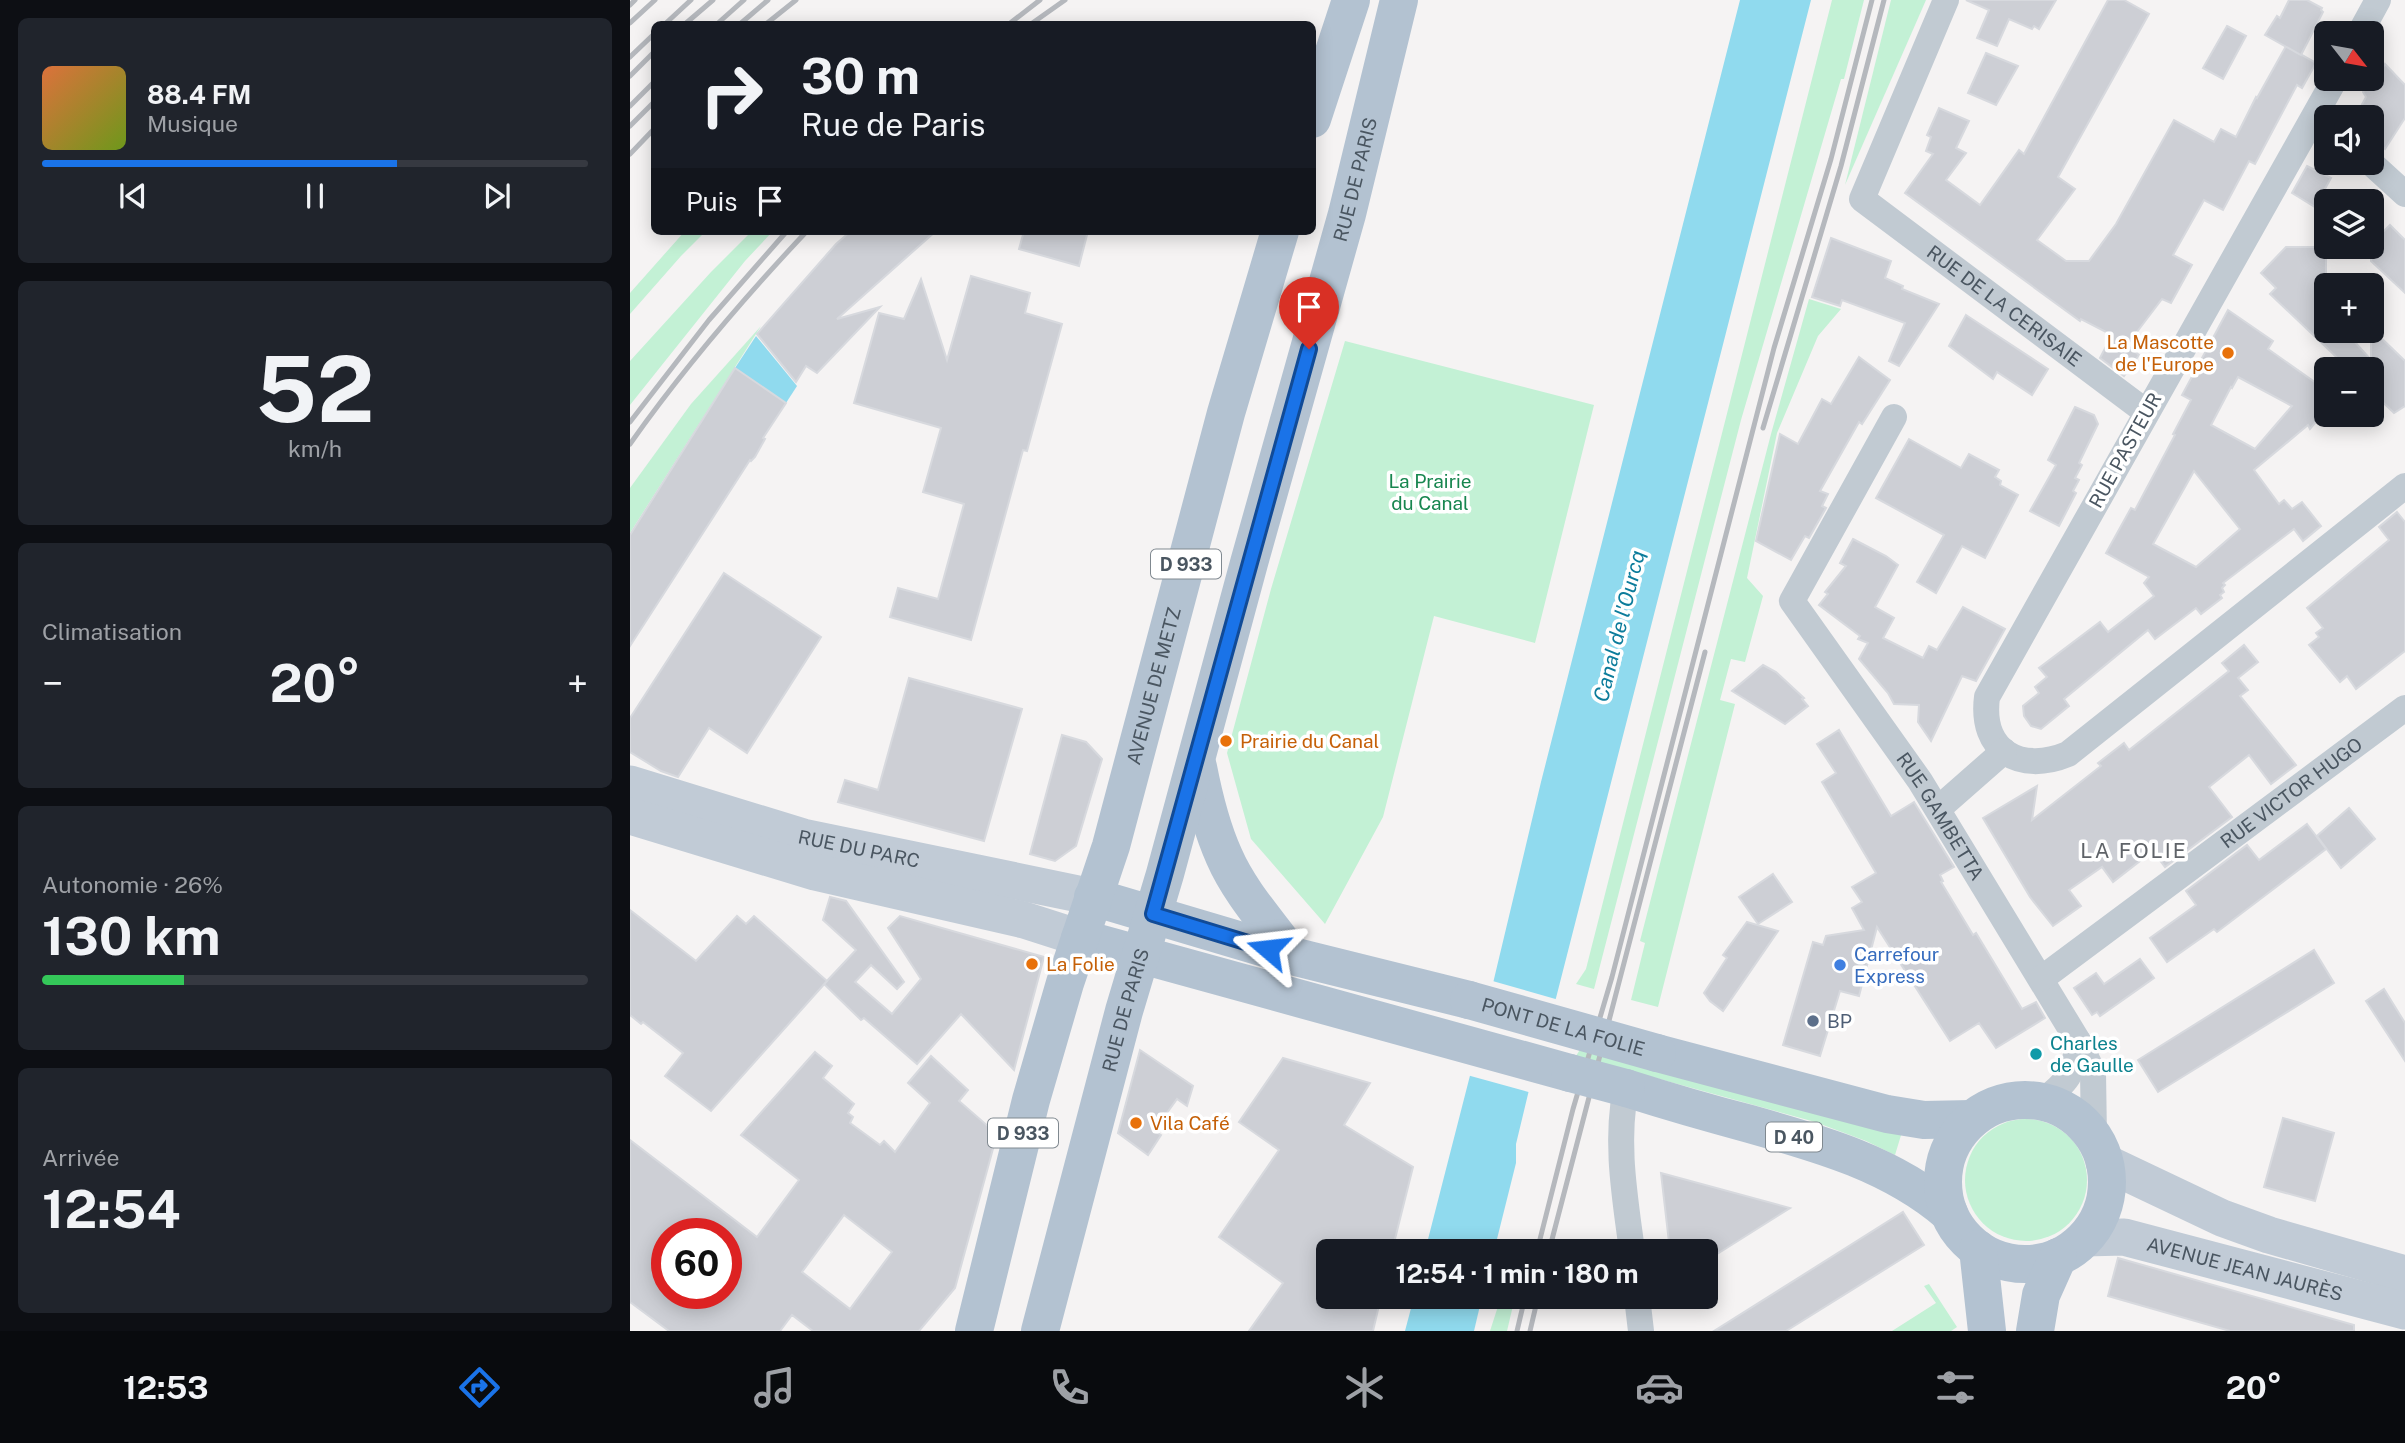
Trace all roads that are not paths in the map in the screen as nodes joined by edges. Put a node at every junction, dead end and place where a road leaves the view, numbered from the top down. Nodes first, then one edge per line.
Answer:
1 (1351, 0) edge
2 (1399, 0) edge
3 (1946, 0) edge
4 (2378, 0) edge
5 (2367, 21) edge
6 (1316, 107) edge
7 (2314, 129) edge
8 (2384, 175) edge
9 (2405, 194) edge
10 (1279, 235) edge
11 (2146, 412) junction
12 (1894, 417) dead end
13 (2405, 486) edge
14 (2405, 708) edge
15 (2004, 751) junction
16 (1196, 759) junction
17 (630, 784) edge
18 (1938, 809) junction
19 (630, 816) edge
20 (1093, 897) junction
21 (1153, 914) junction
22 (1080, 938) junction
23 (1142, 953) junction
24 (1292, 956) junction
25 (2041, 979) junction
26 (2078, 1041) junction
27 (1626, 1088) junction
28 (2041, 1102) junction
29 (1972, 1119) junction
30 (2099, 1150) junction
31 (1949, 1213) junction
32 (1631, 1239) edge
33 (2071, 1247) junction
34 (1978, 1249) junction
35 (2405, 1274) edge
36 (1638, 1309) edge
37 (2405, 1311) edge
38 (974, 1331) edge
39 (1041, 1331) edge
40 (1641, 1331) edge
41 (1987, 1331) edge
42 (2035, 1331) edge

1 - 6 main road
2 - 16 main road, RUE DE PARIS / D 933
3 - 11 street, RUE DE LA CERISAIE
4 - 5 street
7 - 11 street, RUE PASTEUR
8 - 9 street
10 - 20 main road, AVENUE DE METZ / D 933
11 - 15 street, RUE PASTEUR
12 - 18 street, RUE GAMBETTA
13 - 15 street
14 - 25 street, RUE VICTOR HUGO
15 - 18 street
16 - 21 main road, RUE DE PARIS / D 933
16 - 24 main road
17 - 20 main road, RUE DU PARC / D 40
18 - 25 street, RUE GAMBETTA
19 - 22 main road, RUE DU PARC / D 40
20 - 21 main road, D 40
20 - 22 main road, D 933
21 - 23 main road, RUE DE PARIS / D 933
21 - 24 main road, D 40
22 - 23 main road, D 40
22 - 38 main road, D 933
23 - 27 main road, D 40, bridge
23 - 39 main road, RUE DE PARIS / D 933
24 - 29 main road, PONT DE LA FOLIE / D 40, bridge
25 - 26 street, RUE GAMBETTA
26 - 28 street
26 - 30 street
27 - 31 main road, D 40
27 - 32 street
28 - 29 main road
28 - 30 main road
29 - 31 main road
30 - 33 main road
30 - 35 main road, AVENUE JEAN JAURÈS
31 - 34 main road
33 - 34 main road
33 - 37 main road, AVENUE JEAN JAURÈS
33 - 42 main road
34 - 41 main road
36 - 40 street

